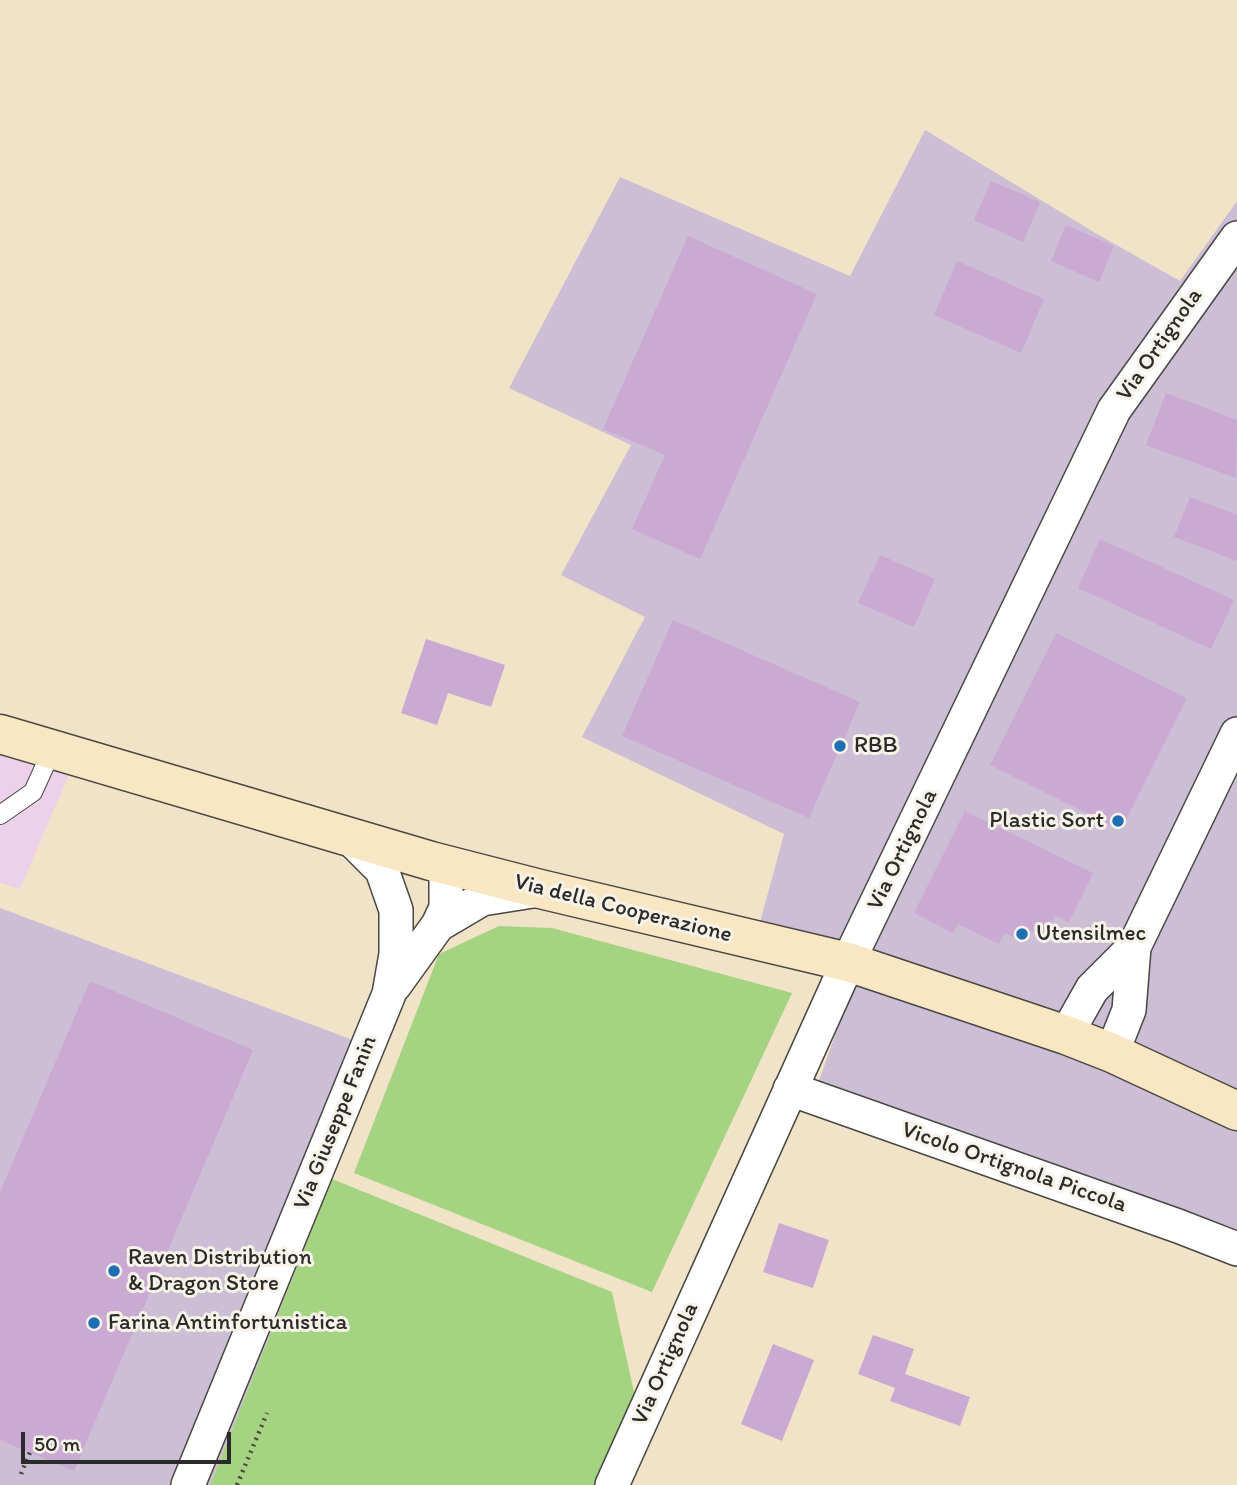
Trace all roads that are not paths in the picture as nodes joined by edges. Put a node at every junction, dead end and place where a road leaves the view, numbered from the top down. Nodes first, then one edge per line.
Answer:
1 (1237, 237) edge
2 (1237, 733) edge
3 (0, 734) edge
4 (54, 748) junction
5 (0, 815) edge
6 (350, 838) junction
7 (439, 862) junction
8 (540, 890) junction
9 (396, 910) junction
10 (438, 925) junction
11 (1134, 947) junction
12 (848, 962) junction
13 (388, 993) junction
14 (1066, 1035) junction
15 (1112, 1053) junction
16 (790, 1089) junction
17 (1237, 1111) edge
18 (1237, 1249) edge
19 (188, 1485) edge
20 (611, 1485) edge

1 - 12 street, Via Ortignola
2 - 11 street
3 - 4 street, Via della Cooperazione
4 - 5 lane
4 - 6 street, Via della Cooperazione
6 - 7 street, Via della Cooperazione
6 - 9 street, Via Giuseppe Fanin
7 - 8 street, Via della Cooperazione
7 - 9 street, Via Giuseppe Fanin
7 - 10 street, Via Giuseppe Fanin
8 - 10 street, Via Giuseppe Fanin
8 - 12 street, Via della Cooperazione
9 - 13 street, Via Giuseppe Fanin
10 - 13 street, Via Giuseppe Fanin
11 - 14 street
11 - 15 street
12 - 14 street, Via della Cooperazione
12 - 16 street, Via Ortignola
13 - 19 street, Via Giuseppe Fanin
14 - 15 street, Via della Cooperazione
15 - 17 street, Via della Cooperazione
16 - 18 street, Vicolo Ortignola Piccola
16 - 20 street, Via Ortignola

